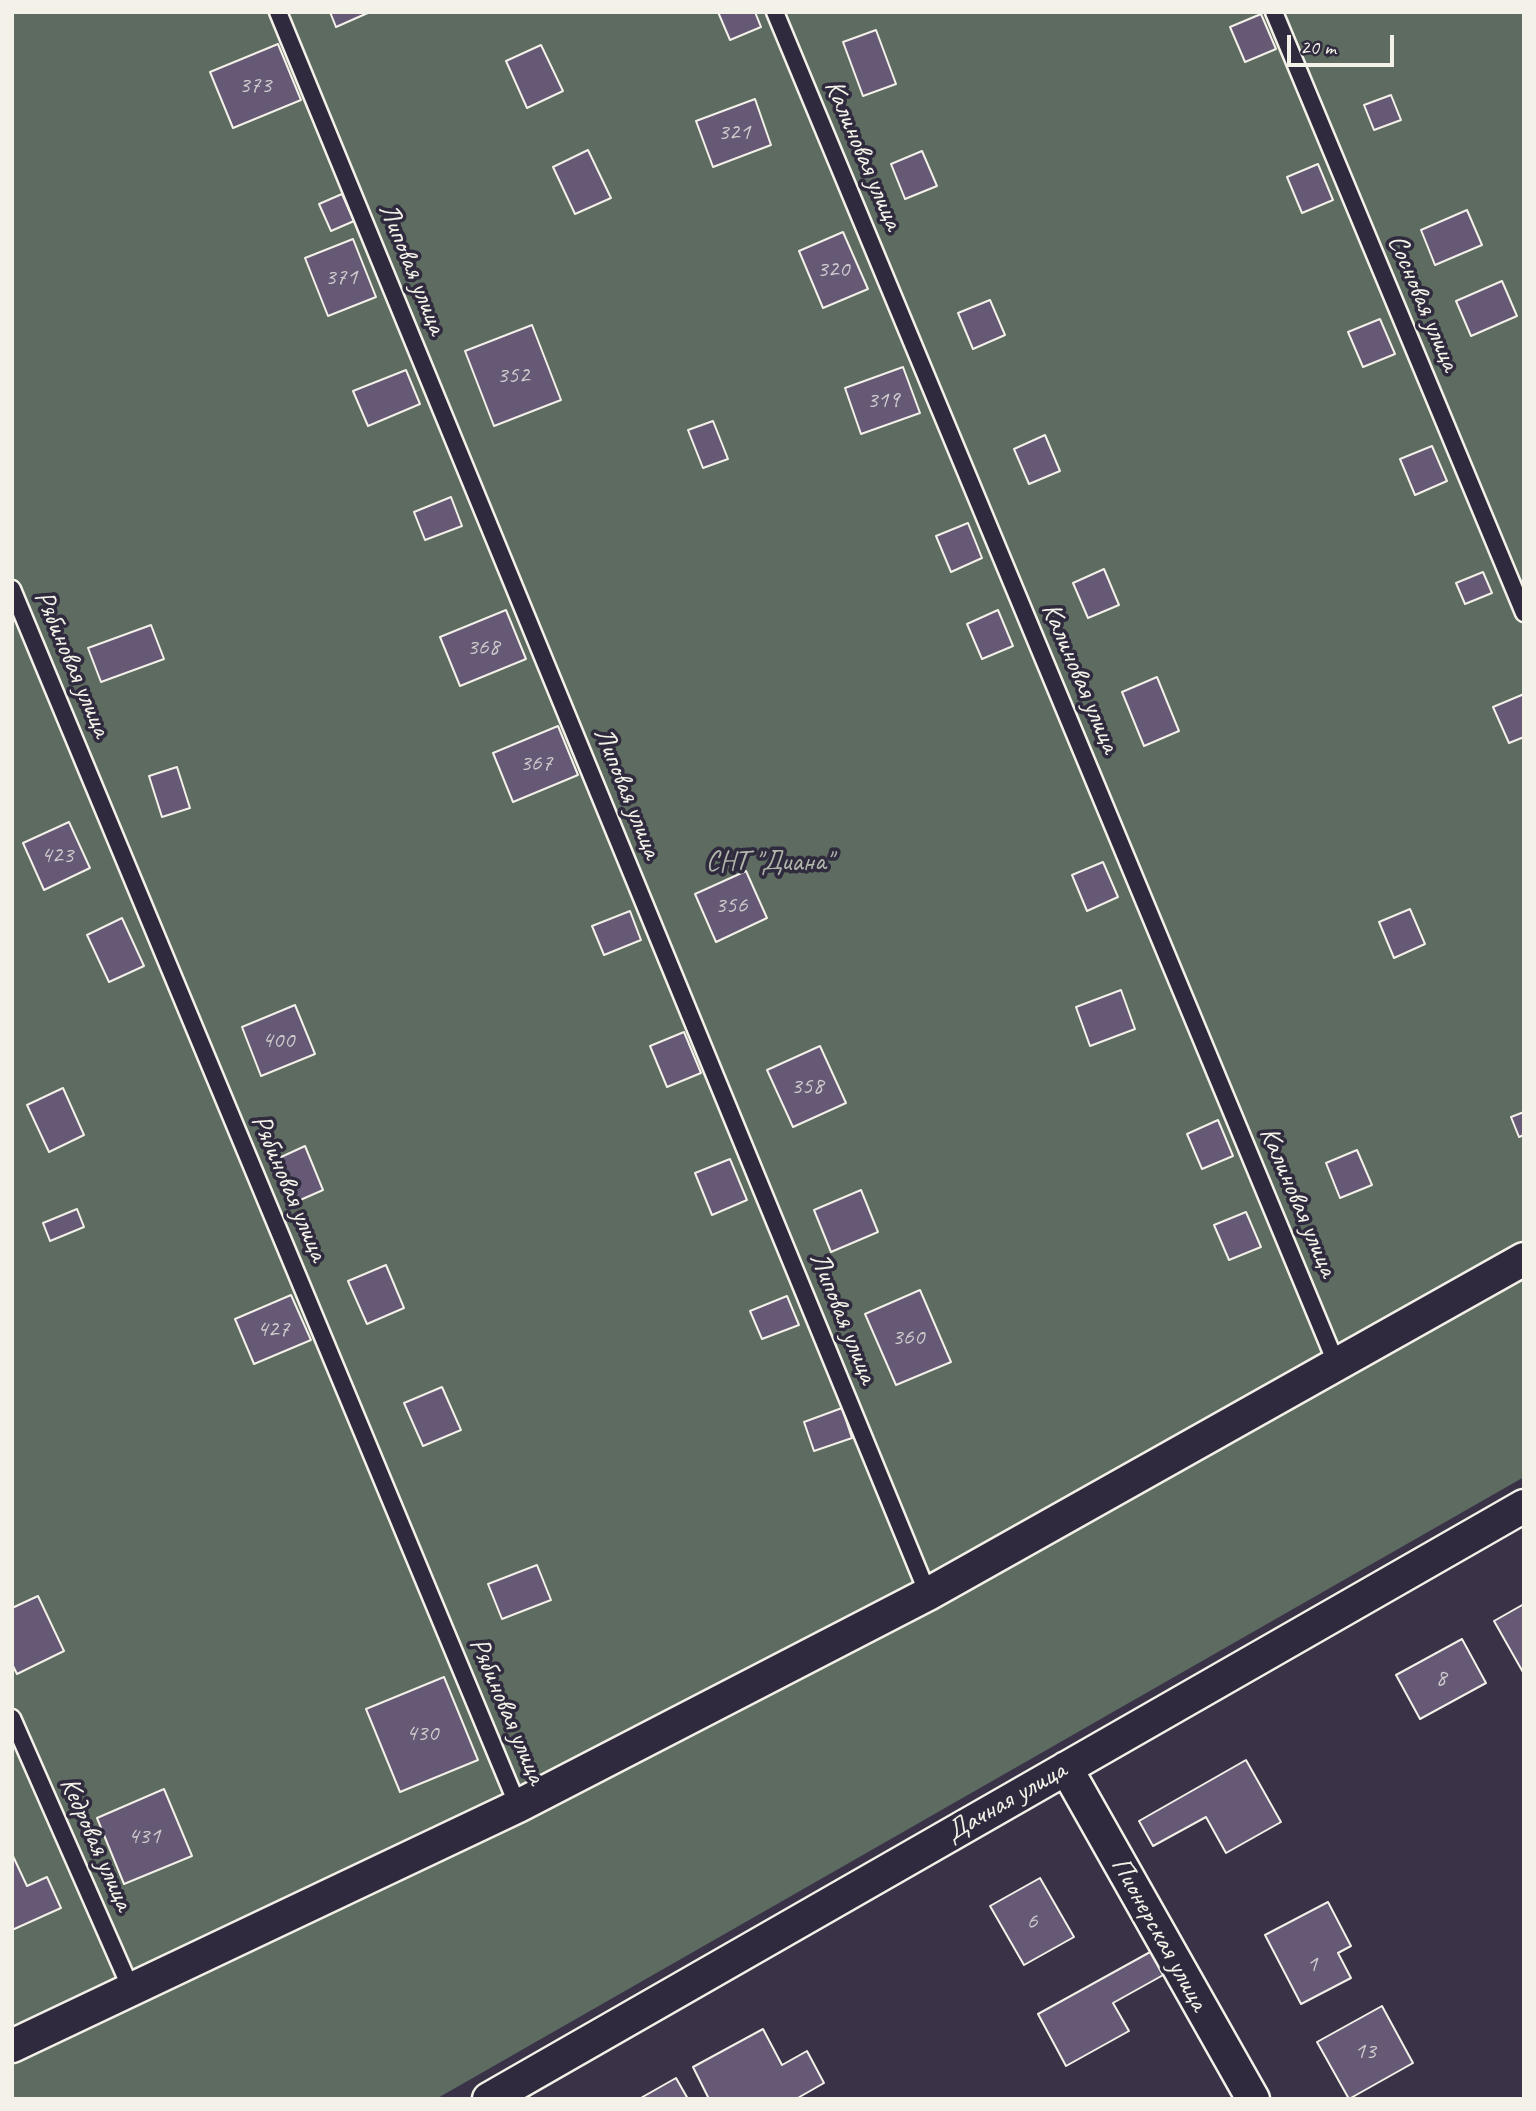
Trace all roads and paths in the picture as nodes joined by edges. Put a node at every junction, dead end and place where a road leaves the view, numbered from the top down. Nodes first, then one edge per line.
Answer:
1 (278, 12) edge
2 (775, 12) edge
3 (1275, 12) edge
4 (12, 589) edge
5 (1524, 613) edge
6 (1524, 1259) edge
7 (1337, 1365) junction
8 (1524, 1506) edge
9 (928, 1594) junction
10 (12, 1718) edge
11 (1066, 1768) junction
12 (518, 1806) junction
13 (132, 1991) junction
14 (12, 2046) edge
15 (489, 2099) edge
16 (1253, 2099) edge

1 - 9 lane, Липовая улица
2 - 7 lane, Калиновая улица
3 - 5 lane, Сосновая улица
4 - 12 lane, Рябиновая улица
6 - 7 street
7 - 9 street
8 - 11 street, Дачная улица
9 - 12 street
10 - 13 lane, Кедровая улица
11 - 15 street, Дачная улица
11 - 16 street, Пионерская улица
12 - 13 street
13 - 14 street

